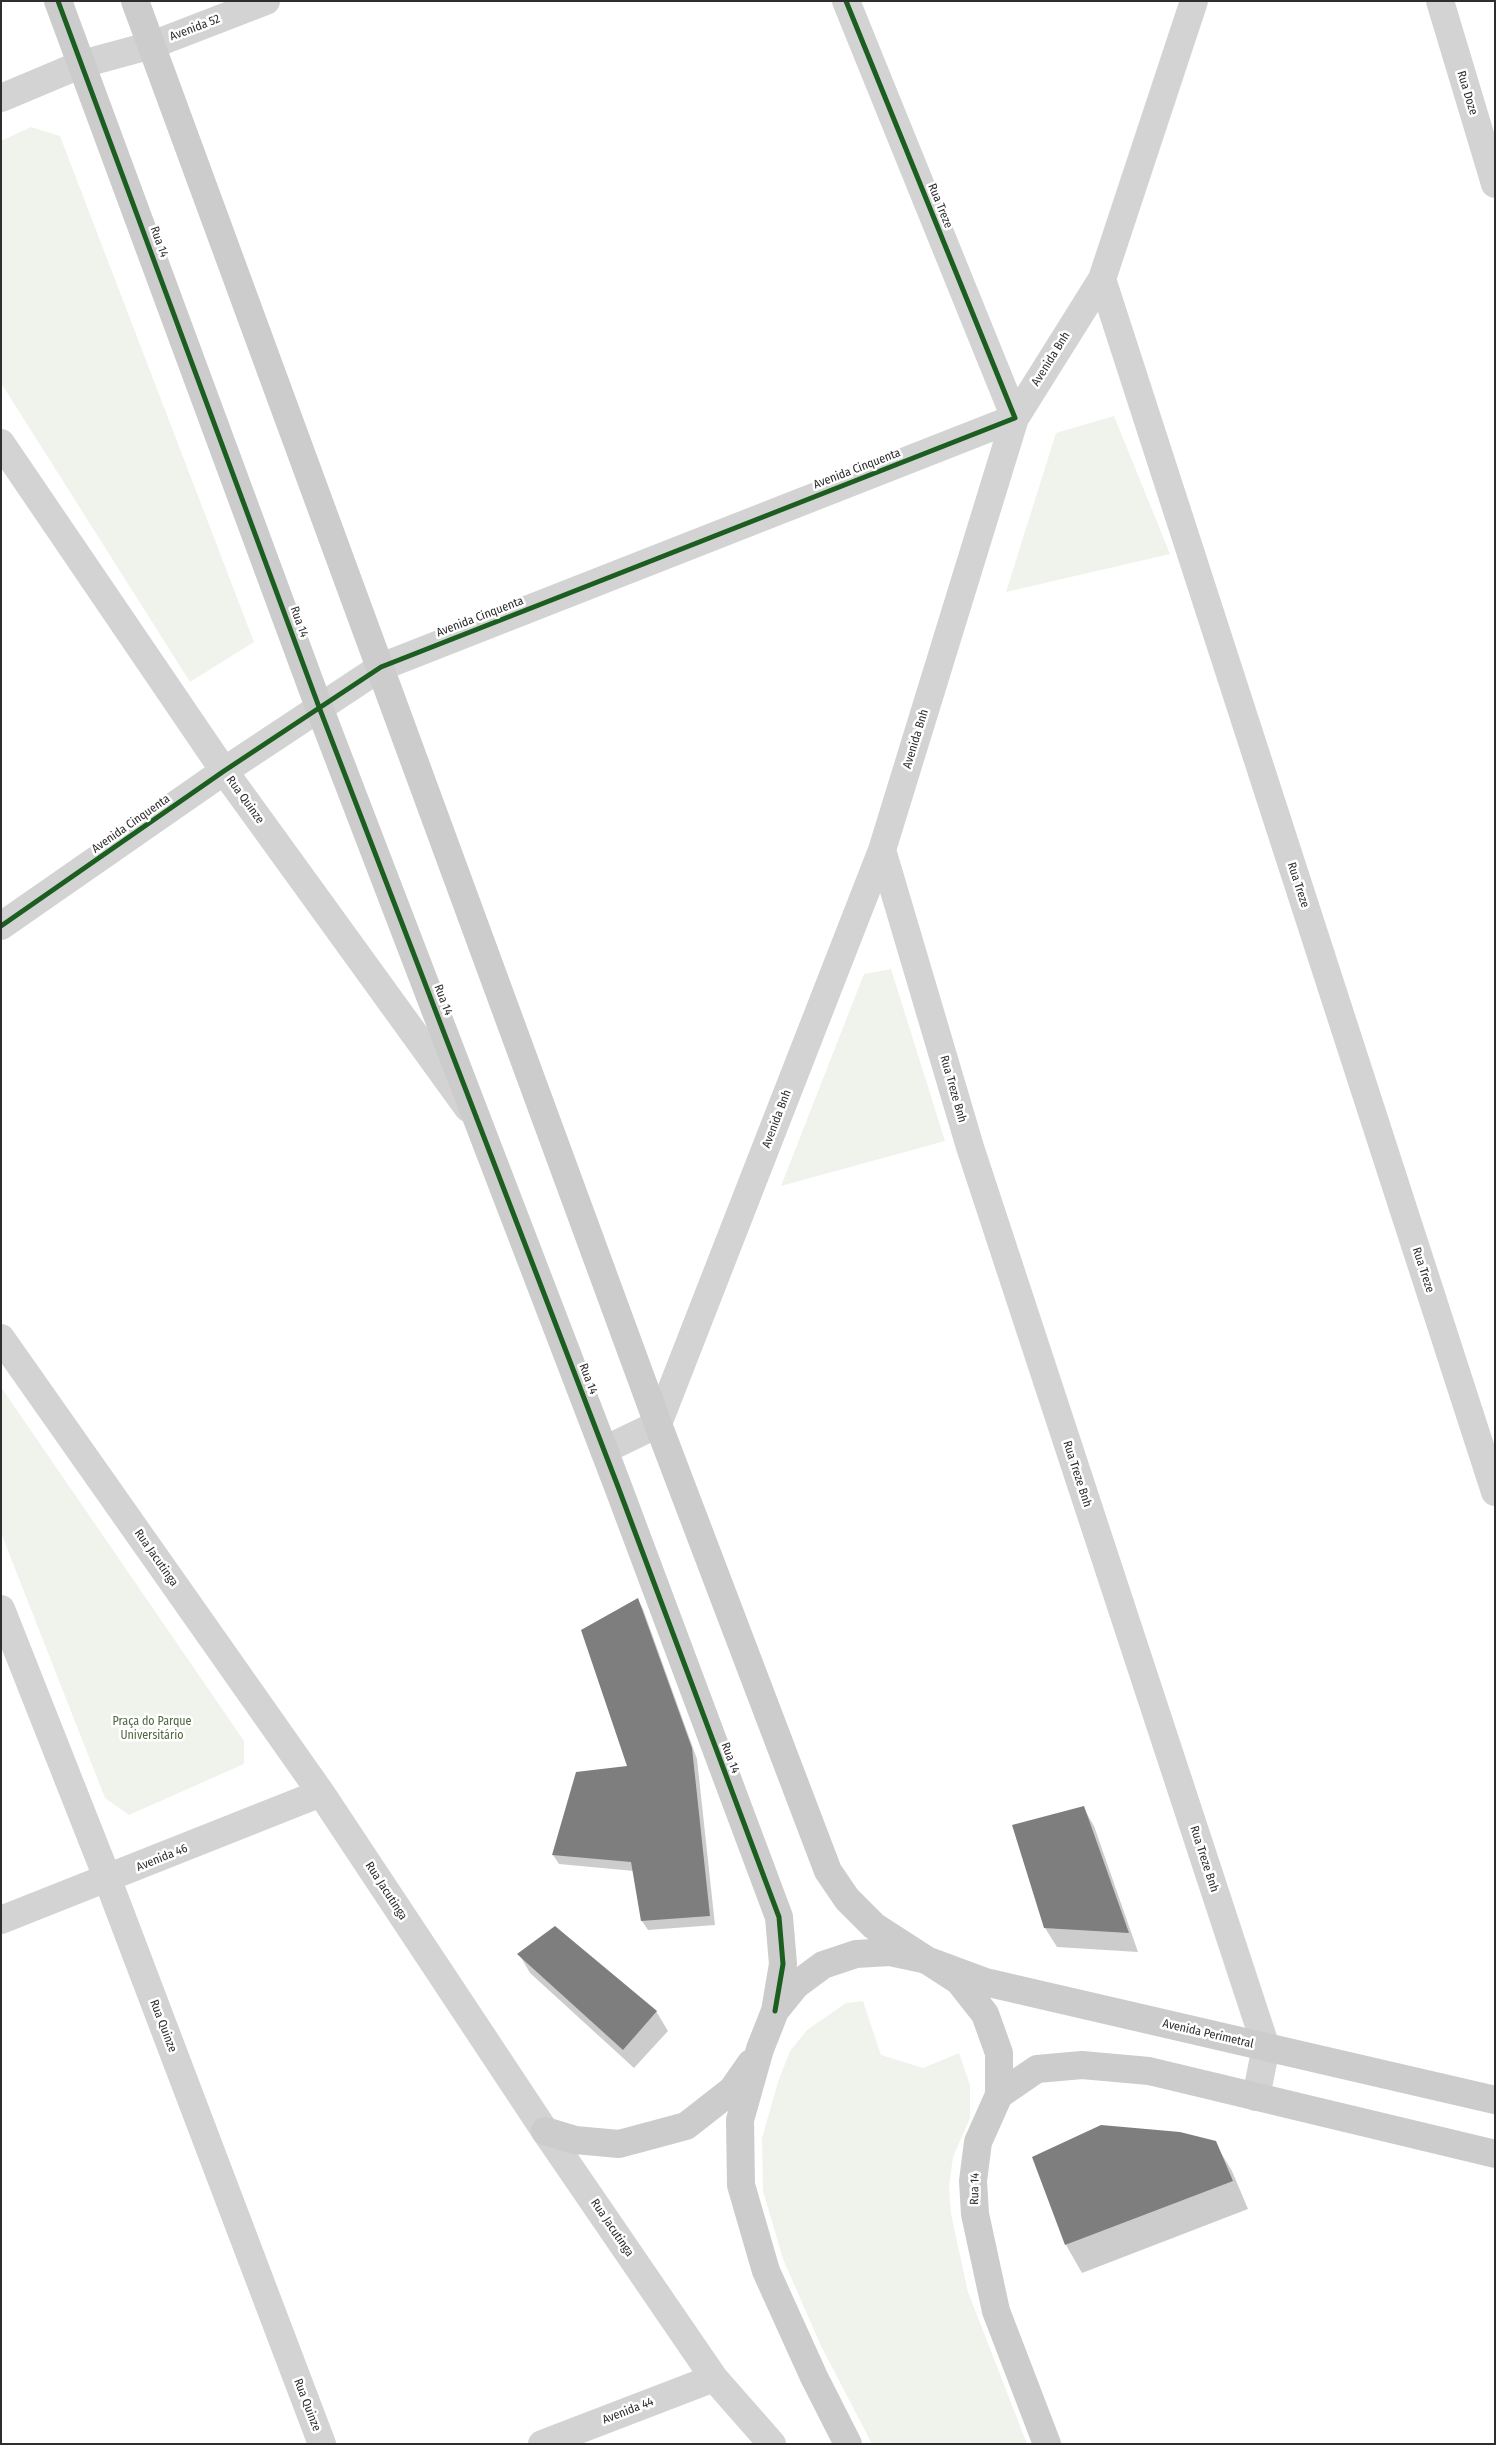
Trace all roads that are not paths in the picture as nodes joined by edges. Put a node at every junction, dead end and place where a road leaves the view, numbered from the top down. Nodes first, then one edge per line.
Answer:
1 (58, 1) edge
2 (135, 1) edge
3 (266, 1) edge
4 (846, 1) edge
5 (1194, 1) edge
6 (1440, 1) edge
7 (152, 45) junction
8 (82, 64) junction
9 (1, 98) edge
10 (1495, 184) edge
11 (1102, 278) junction
12 (1015, 418) junction
13 (1, 443) edge
14 (381, 667) junction
15 (319, 707) junction
16 (224, 771) junction
17 (882, 850) junction
18 (1, 926) edge
19 (481, 1126) junction
20 (1, 1338) edge
21 (658, 1424) junction
22 (604, 1450) junction
23 (1495, 1492) edge
24 (1, 1609) edge
25 (321, 1793) junction
26 (107, 1880) junction
27 (1, 1920) edge
28 (923, 1959) junction
29 (775, 2011) junction
30 (1266, 2047) junction
31 (760, 2049) junction
32 (999, 2095) junction
33 (1256, 2097) junction
34 (1495, 2100) edge
35 (545, 2131) junction
36 (1495, 2154) edge
37 (714, 2378) junction
38 (322, 2444) edge
39 (542, 2444) edge
40 (772, 2444) edge
41 (848, 2444) edge
42 (1047, 2444) edge

1 - 8 street, Rua 14
2 - 7 street, Rua 14
3 - 7 street, Avenida 52
4 - 12 street, Rua Treze
5 - 11 street, Avenida Bnh
6 - 10 street, Rua Doze
7 - 8 street, Avenida 52
7 - 14 street, Rua 14
8 - 9 street, Avenida 52
8 - 15 street, Rua 14
11 - 12 street, Avenida Bnh
11 - 23 street, Rua Treze
12 - 14 street, Avenida Cinquenta
12 - 17 street, Avenida Bnh
13 - 16 street, Rua Quinze
14 - 15 street, Avenida Cinquenta
14 - 21 street, Rua 14
15 - 16 street, Avenida Cinquenta
15 - 19 street, Rua 14
16 - 18 street, Avenida Cinquenta
16 - 19 street, Rua Quinze
17 - 21 street, Avenida Bnh
17 - 30 street, Rua Treze Bnh
19 - 22 street, Rua 14
20 - 25 street, Rua Jacutinga
21 - 22 street
21 - 28 street, Rua 14
22 - 29 street, Rua 14
24 - 26 street, Rua Quinze
25 - 26 street, Avenida 46
25 - 35 street, Rua Jacutinga
26 - 27 street, Avenida 46
26 - 38 street, Rua Quinze
28 - 29 street, Rua 14
28 - 30 street, Avenida Perimetral
28 - 32 street, Rua 14
29 - 31 street, Rua 14
30 - 33 street, Rua Treze Bnh
30 - 34 street, Avenida Perimetral
31 - 35 street
31 - 41 street, Rua 14
32 - 33 street
32 - 42 street, Rua 14
33 - 36 street
35 - 37 street, Rua Jacutinga
37 - 39 street, Avenida 44
37 - 40 street, Rua Jacutinga

